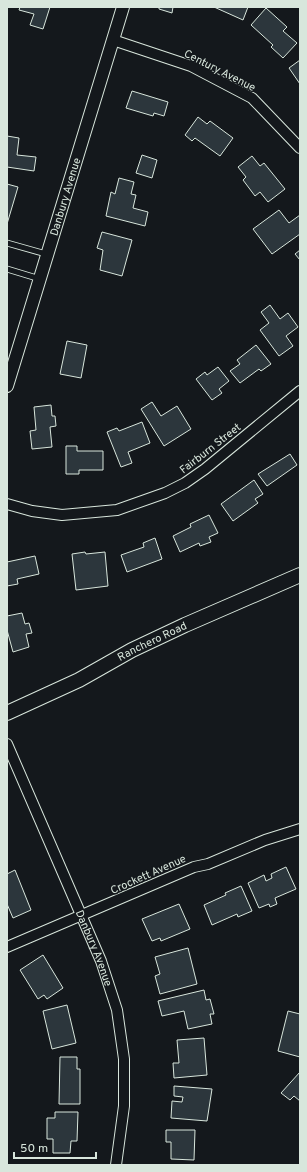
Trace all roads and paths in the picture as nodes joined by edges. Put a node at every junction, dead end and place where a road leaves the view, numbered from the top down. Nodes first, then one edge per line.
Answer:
1 (123, 7) edge
2 (113, 40) junction
3 (300, 148) edge
4 (7, 243) edge
5 (47, 254) junction
6 (7, 269) edge
7 (40, 279) junction
8 (7, 386) edge
9 (300, 391) edge
10 (7, 504) edge
11 (300, 575) edge
12 (7, 713) edge
13 (7, 744) edge
14 (300, 829) edge
15 (82, 916) junction
16 (7, 947) edge
17 (116, 1165) edge

1 - 2 street, Danbury Avenue
2 - 3 street, Century Avenue
2 - 5 street, Danbury Avenue
4 - 5 lane
5 - 7 street, Danbury Avenue
6 - 7 lane
7 - 8 street, Danbury Avenue
9 - 10 street, Fairburn Street
11 - 12 main road, Ranchero Road
13 - 15 street, Danbury Avenue
14 - 15 street, Crockett Avenue
15 - 16 street, Crockett Avenue
15 - 17 street, Danbury Avenue

